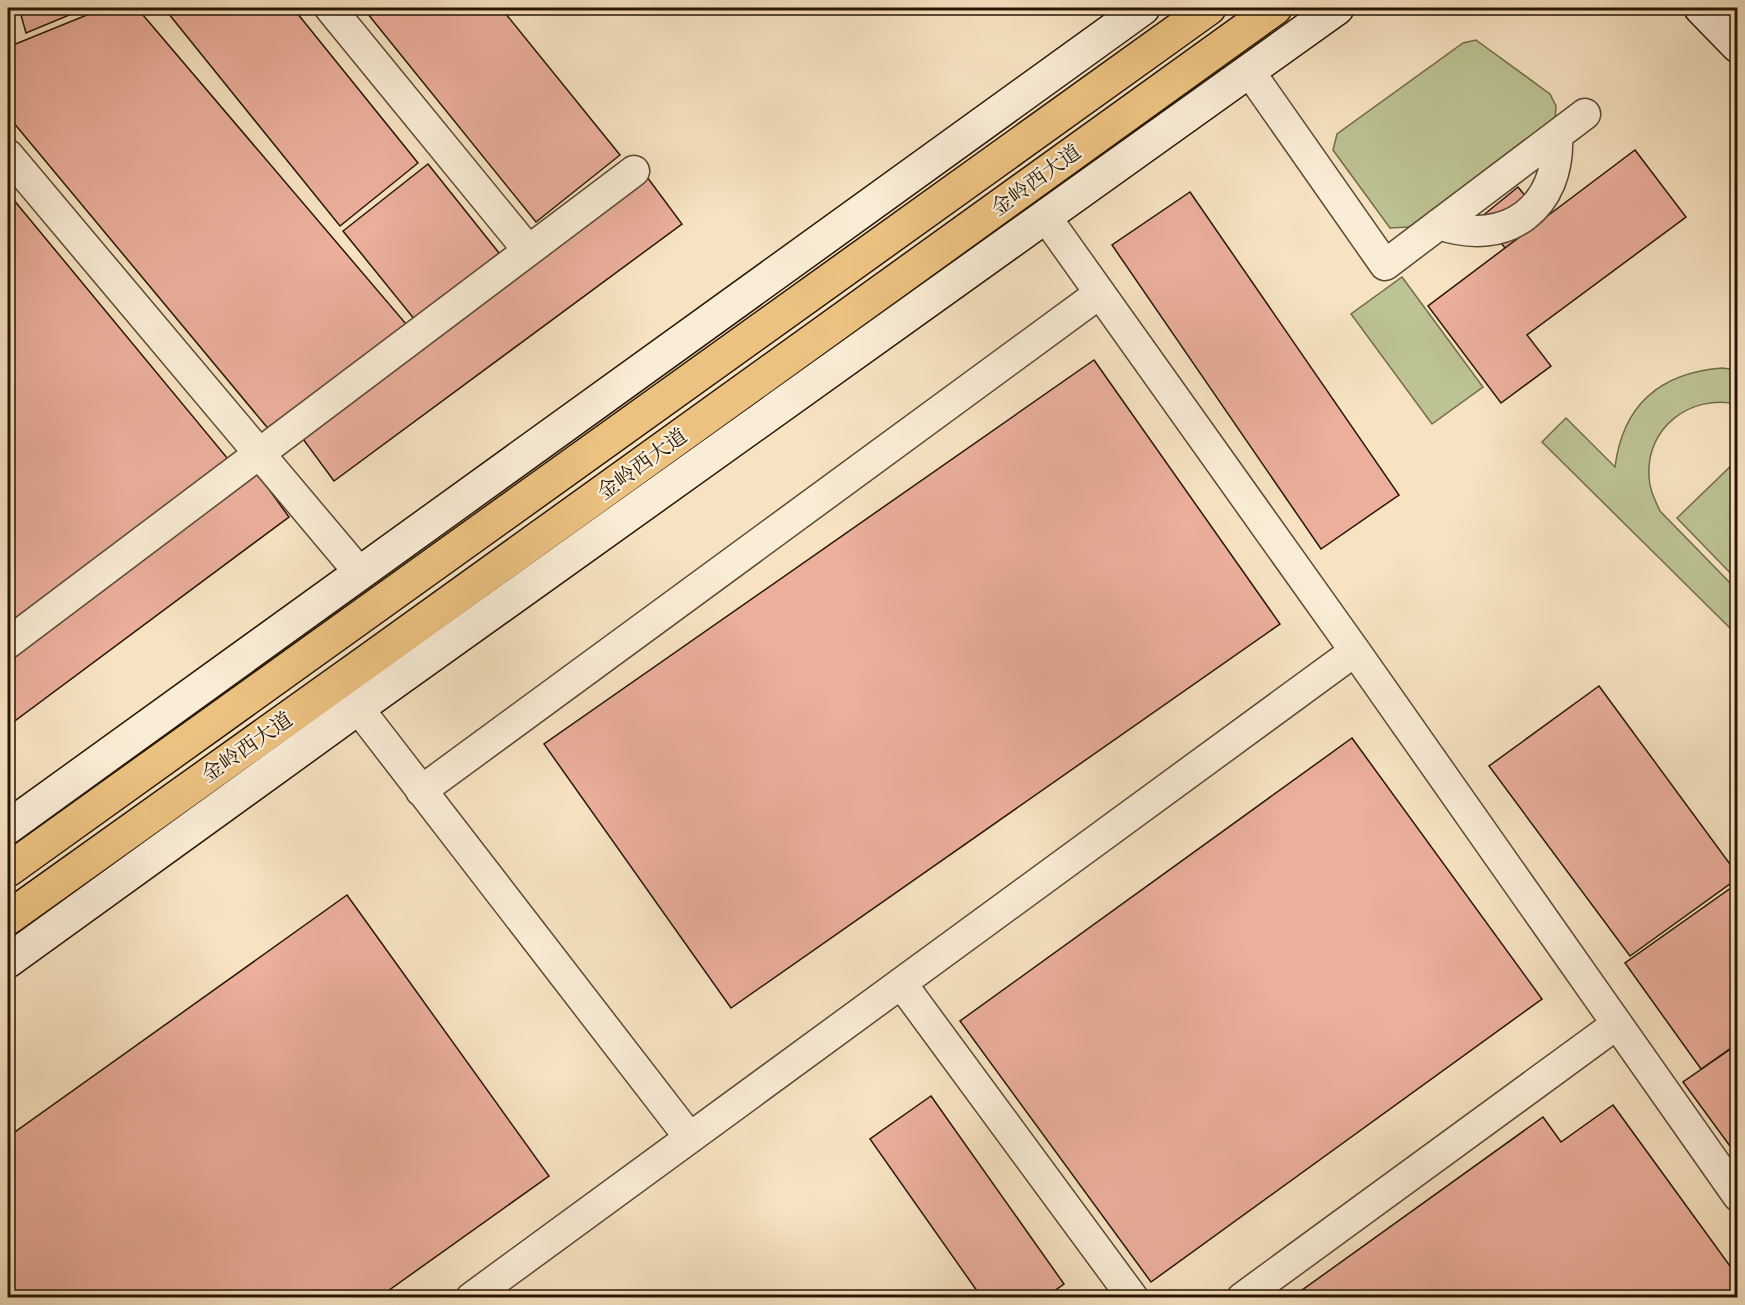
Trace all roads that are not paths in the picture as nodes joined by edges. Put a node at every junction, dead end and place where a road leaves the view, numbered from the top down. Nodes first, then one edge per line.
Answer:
1 (330, 8) edge
2 (1143, 8) edge
3 (1209, 8) edge
4 (1275, 8) edge
5 (1337, 8) edge
6 (1701, 8) edge
7 (1737, 46) edge
8 (1249, 71) junction
9 (1585, 114) dead end
10 (1557, 135) junction
11 (8, 155) edge
12 (634, 171) dead end
13 (1045, 216) junction
14 (1439, 224) junction
15 (528, 250) junction
16 (1100, 293) junction
17 (260, 454) junction
18 (359, 572) junction
19 (8, 643) edge
20 (1356, 651) junction
21 (358, 708) junction
22 (422, 790) junction
23 (8, 827) edge
24 (8, 870) edge
25 (8, 918) edge
26 (8, 961) edge
27 (901, 983) junction
28 (1617, 1024) junction
29 (690, 1138) junction
30 (1737, 1196) edge
31 (471, 1298) edge
32 (1133, 1298) edge
33 (1242, 1298) edge

1 - 15 street
2 - 18 street
3 - 24 main road, 金岭西大道
4 - 25 main road, 金岭西大道
5 - 8 street
6 - 7 street
8 - 13 street
8 - 14 street
9 - 10 street
10 - 14 street
10 - 14 street
11 - 17 street
12 - 15 street
13 - 16 street
13 - 21 street
15 - 17 street
16 - 20 street
16 - 22 street
17 - 18 street
17 - 19 street
18 - 23 street
20 - 27 street
20 - 28 street
21 - 22 street
21 - 26 street
22 - 29 street
27 - 29 street
27 - 32 street
28 - 30 street
28 - 33 street
29 - 31 street

